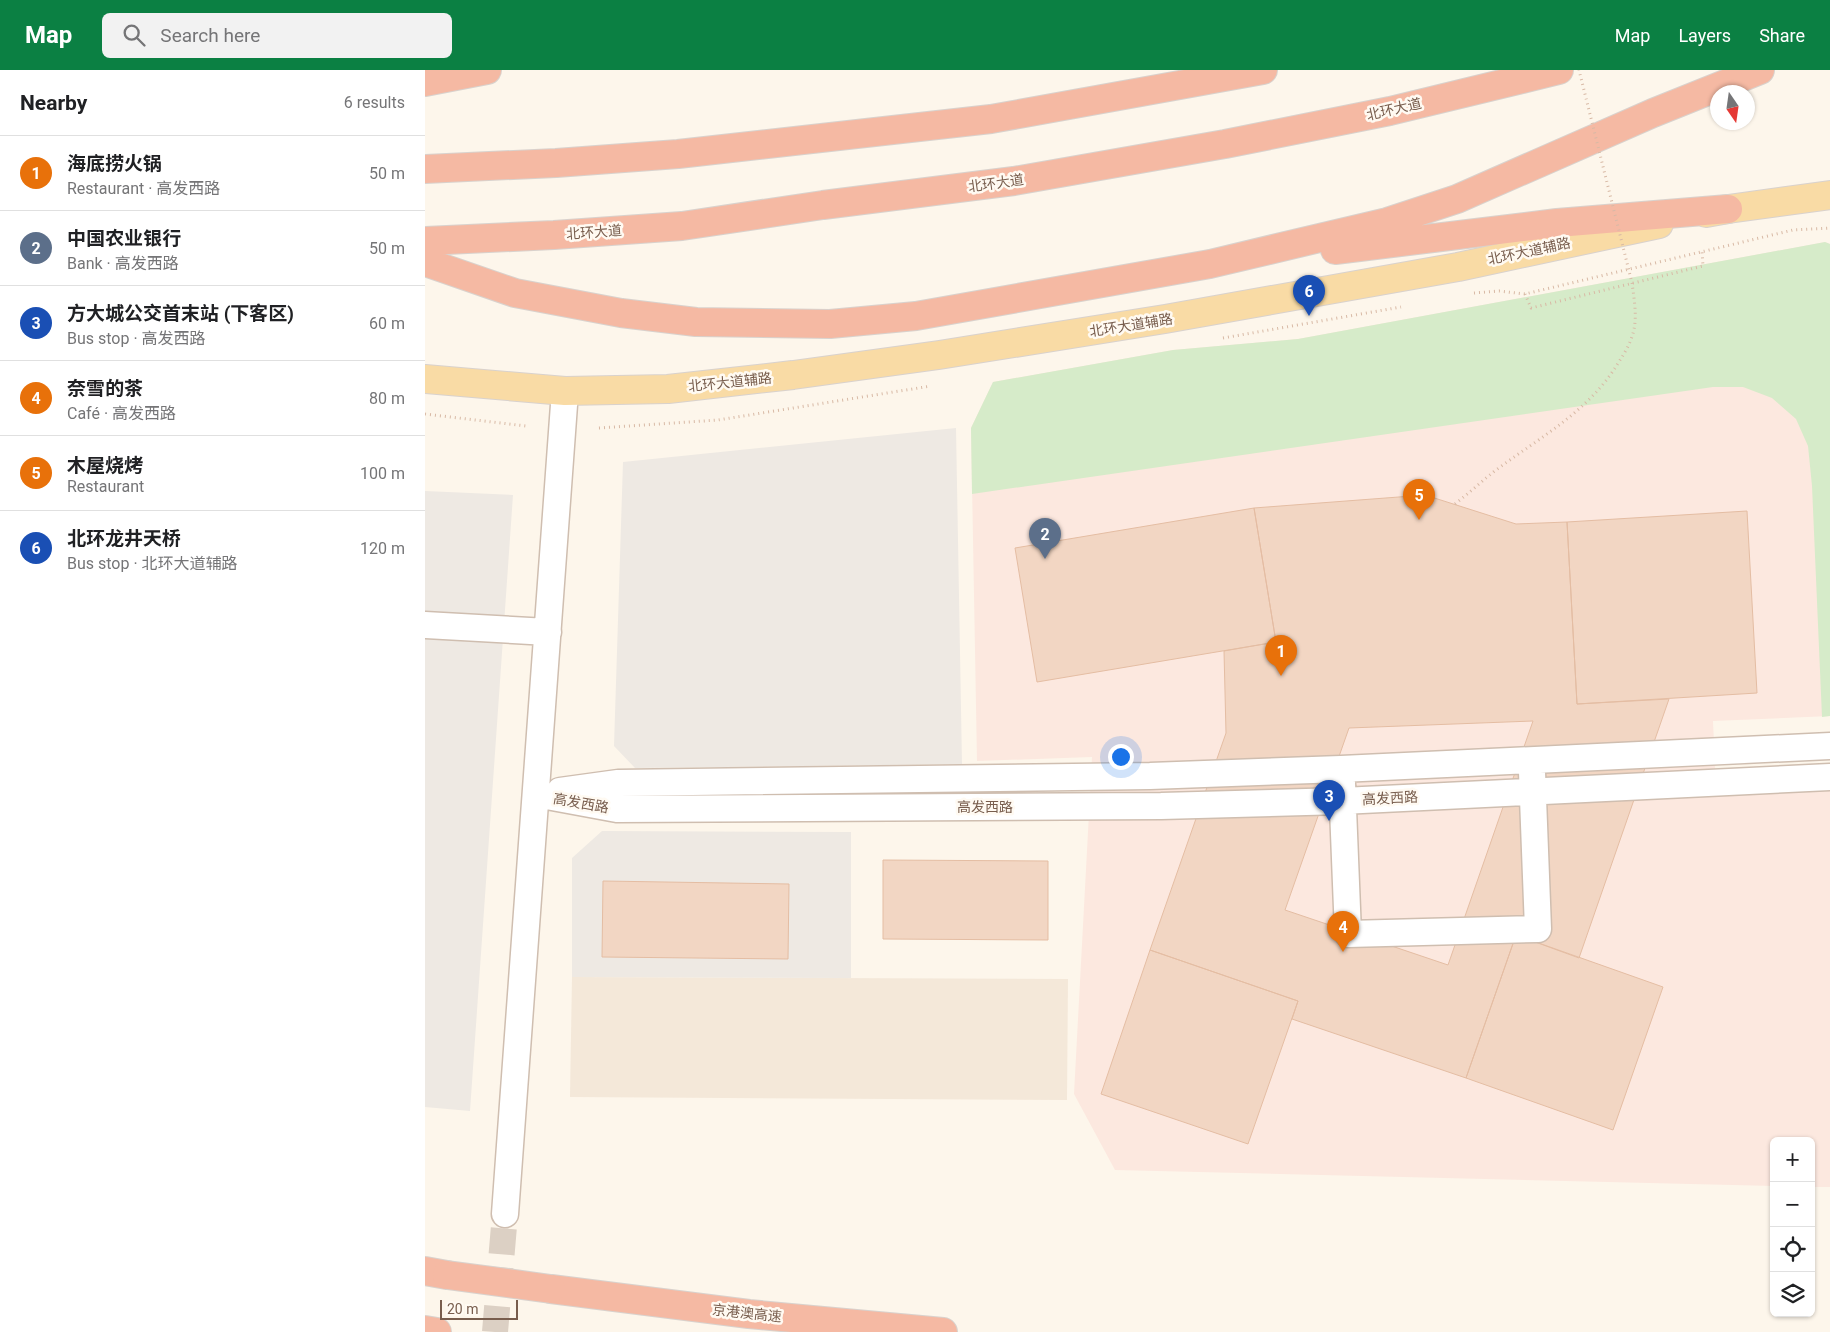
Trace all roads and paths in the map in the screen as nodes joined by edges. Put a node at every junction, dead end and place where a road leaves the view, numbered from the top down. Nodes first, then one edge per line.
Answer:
1 (487, 70) edge
2 (1263, 70) edge
3 (1559, 70) edge
4 (1579, 70) edge
5 (1760, 70) edge
6 (425, 82) edge
7 (425, 169) edge
8 (1830, 195) edge
9 (1728, 209) junction
10 (1830, 228) edge
11 (425, 241) edge
12 (1702, 251) junction
13 (425, 262) edge
14 (1210, 264) junction
15 (1632, 283) junction
16 (1473, 293) dead end
17 (1525, 294) junction
18 (425, 379) edge
19 (565, 391) junction
20 (425, 414) edge
21 (527, 426) dead end
22 (1455, 504) dead end
23 (425, 625) edge
24 (549, 632) junction
25 (1830, 746) edge
26 (1531, 760) junction
27 (1341, 769) junction
28 (1830, 777) edge
29 (1532, 790) junction
30 (536, 794) junction
31 (1343, 801) junction
32 (505, 1214) tunnel mouth
33 (436, 1273) edge
34 (425, 1330) edge
35 (437, 1332) edge
36 (943, 1332) edge

1 - 6 highway
2 - 7 highway
3 - 11 highway, 北环大道
4 - 15 path, bridge
5 - 14 highway
8 - 9 main road, 北环大道辅路
9 - 14 highway
9 - 19 main road, 北环大道辅路
10 - 12 path
12 - 15 path
12 - 17 path
13 - 14 highway
15 - 17 path
15 - 22 path, bridge
16 - 17 path
18 - 19 main road, 北环大道辅路
19 - 24 street
20 - 21 path
23 - 24 street
24 - 30 street
25 - 26 street, 高发西路
26 - 27 street, 高发西路
26 - 29 street
27 - 30 street, 高发西路
27 - 31 street
28 - 29 street, 高发西路
29 - 31 street, 高发西路
29 - 31 street
30 - 31 street, 高发西路
30 - 32 street
33 - 36 highway, 京港澳高速, bridge
34 - 35 highway

